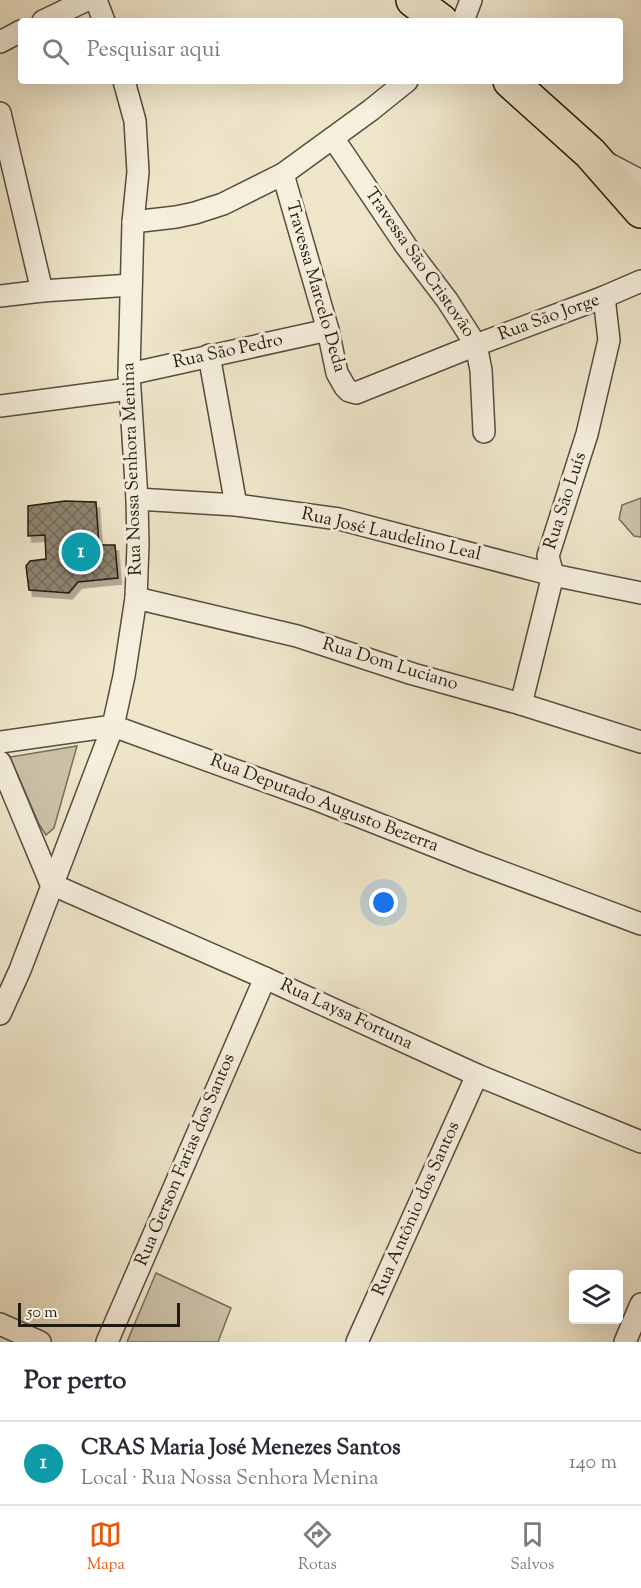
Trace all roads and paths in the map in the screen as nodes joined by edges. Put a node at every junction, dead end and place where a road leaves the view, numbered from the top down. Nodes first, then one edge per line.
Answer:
1 (87, 0) edge
2 (96, 0) edge
3 (413, 0) edge
4 (471, 0) edge
5 (49, 18) edge
6 (103, 18) edge
7 (437, 18) edge
8 (464, 18) edge
9 (18, 33) edge
10 (0, 42) edge
11 (125, 84) edge
12 (403, 84) edge
13 (513, 84) edge
14 (0, 113) edge
15 (333, 138) junction
16 (590, 153) junction
17 (283, 174) junction
18 (641, 181) edge
19 (641, 211) edge
20 (133, 222) junction
21 (641, 238) edge
22 (641, 281) edge
23 (131, 285) junction
24 (42, 291) junction
25 (0, 296) edge
26 (604, 297) junction
27 (328, 330) junction
28 (476, 345) junction
29 (209, 355) junction
30 (129, 381) junction
31 (356, 393) joint
32 (0, 406) edge
33 (484, 432) dead end
34 (137, 499) junction
35 (236, 505) junction
36 (553, 575) junction
37 (641, 593) edge
38 (136, 598) junction
39 (521, 704) junction
40 (113, 726) junction
41 (0, 742) edge
42 (641, 742) edge
43 (0, 762) edge
44 (51, 884) junction
45 (641, 924) edge
46 (265, 978) junction
47 (0, 1014) edge
48 (477, 1075) junction
49 (641, 1142) edge
50 (641, 1304) edge
51 (0, 1324) edge
52 (40, 1342) edge
53 (107, 1342) edge
54 (357, 1342) edge
55 (625, 1342) edge

1 - 5 street
2 - 6 street
3 - 7 main road
4 - 8 street
9 - 10 street
11 - 20 street, Rua Nossa Senhora Menina
12 - 15 street
13 - 16 main road
14 - 24 street
15 - 17 street
15 - 28 street, Travessa São Cristovão
16 - 18 street
16 - 19 main road
16 - 21 main road
17 - 20 street
17 - 27 street, Travessa Marcelo Deda
20 - 23 street, Rua Nossa Senhora Menina
22 - 26 street, Rua São Jorge
23 - 24 street
23 - 30 street, Rua Nossa Senhora Menina
24 - 25 street
26 - 28 street, Rua São Jorge
26 - 36 street, Rua São Luís
27 - 29 street, Rua São Pedro
27 - 31 street, Travessa Marcelo Deda
28 - 31 street, Rua São Jorge
28 - 33 street, Travessa São Cristovão
29 - 30 street, Rua São Pedro
29 - 35 street
30 - 32 street, Rua São Pedro
30 - 34 street, Rua Nossa Senhora Menina
34 - 35 street, Rua José Laudelino Leal
34 - 38 street, Rua Nossa Senhora Menina
35 - 36 street, Rua José Laudelino Leal
36 - 37 street, Rua José Laudelino Leal
36 - 39 street, Rua São Luís
38 - 39 street, Rua Dom Luciano
38 - 40 street, Rua Nossa Senhora Menina
39 - 42 street, Rua Dom Luciano
40 - 41 street, Rua Deputado Augusto Bezerra
40 - 44 street, Rua Nossa Senhora Menina
40 - 45 street, Rua Deputado Augusto Bezerra
43 - 44 street
44 - 46 street, Rua Laysa Fortuna
44 - 47 street, Rua Nossa Senhora Menina
46 - 48 street, Rua Laysa Fortuna
46 - 53 street, Rua Gerson Farias dos Santos
48 - 49 street, Rua Laysa Fortuna
48 - 54 street, Rua Antônio dos Santos
50 - 55 street
51 - 52 street

